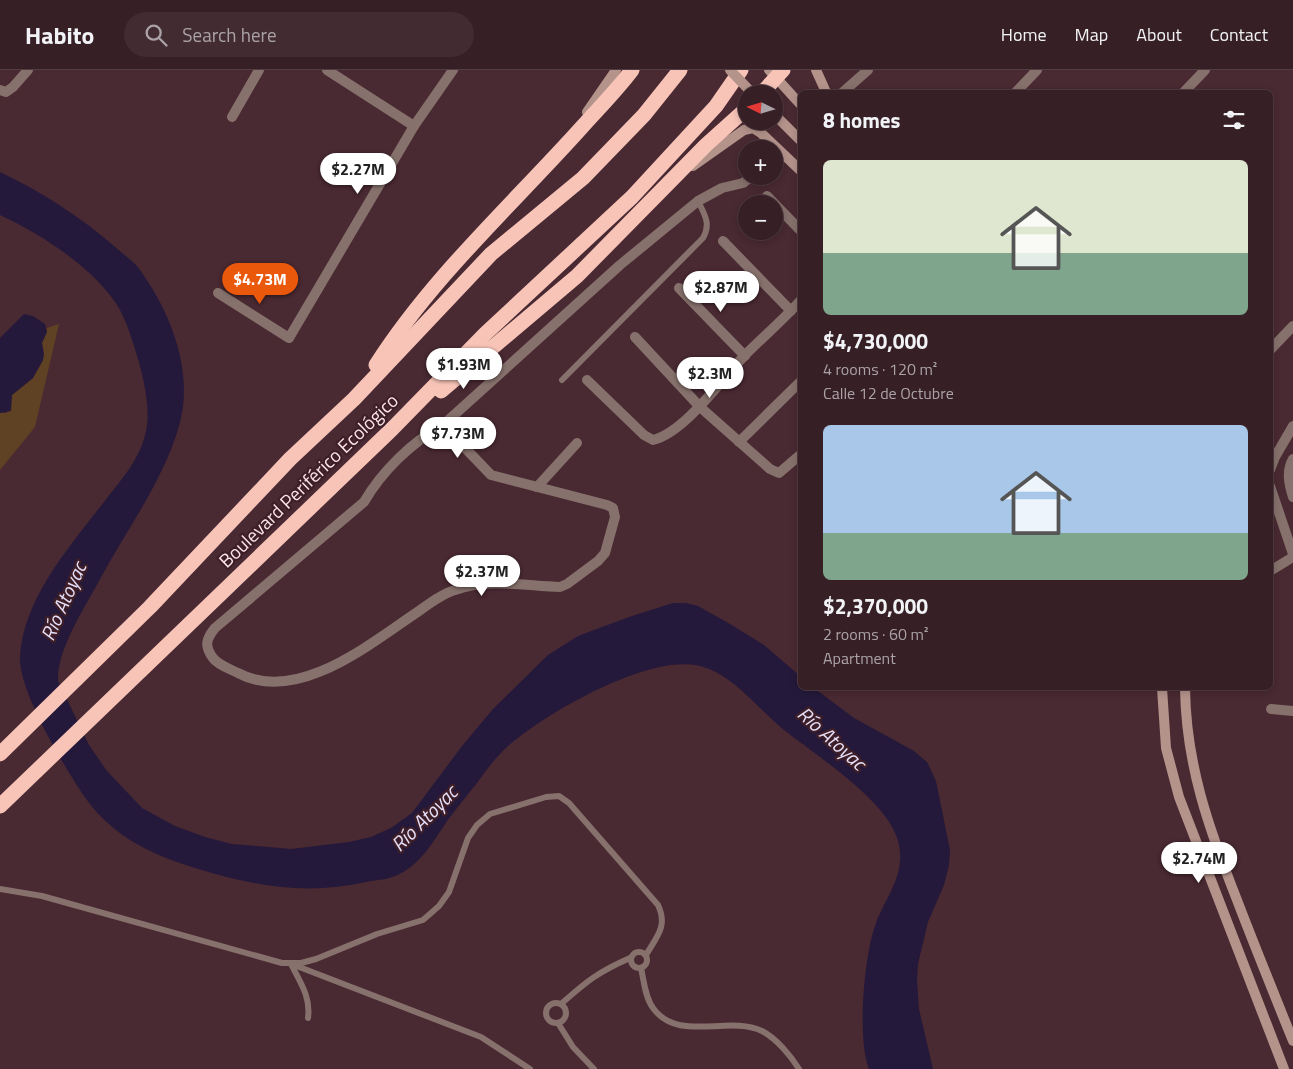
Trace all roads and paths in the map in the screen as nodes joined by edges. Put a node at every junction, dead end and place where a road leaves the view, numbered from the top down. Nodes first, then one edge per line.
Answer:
1 (28, 70) edge
2 (258, 70) edge
3 (327, 70) edge
4 (453, 70) edge
5 (616, 70) edge
6 (632, 70) edge
7 (680, 70) edge
8 (730, 70) edge
9 (741, 70) edge
10 (816, 70) edge
11 (868, 70) edge
12 (1037, 70) edge
13 (1205, 70) edge
14 (776, 73) edge
15 (744, 85) edge
16 (768, 85) edge
17 (825, 90) edge
18 (845, 90) edge
19 (1018, 90) edge
20 (1186, 90) edge
21 (3, 91) edge
22 (798, 101) edge
23 (232, 116) dead end
24 (738, 116) edge
25 (783, 123) edge
26 (414, 126) junction
27 (798, 138) edge
28 (767, 140) edge
29 (783, 157) edge
30 (547, 166) junction
31 (798, 168) edge
32 (674, 179) junction
33 (738, 184) edge
34 (698, 201) junction
35 (783, 212) edge
36 (798, 228) edge
37 (723, 241) dead end
38 (679, 288) dead end
39 (218, 293) dead end
40 (798, 303) edge
41 (791, 311) junction
42 (1293, 326) edge
43 (635, 337) dead end
44 (1273, 347) edge
45 (745, 356) junction
46 (562, 380) dead end
47 (587, 380) dead end
48 (798, 384) edge
49 (354, 398) junction
50 (700, 407) junction
51 (443, 425) junction
52 (1293, 426) edge
53 (392, 429) junction
54 (739, 442) junction
55 (577, 443) dead end
56 (798, 457) edge
57 (1273, 462) edge
58 (1292, 462) edge
59 (1273, 469) edge
60 (1289, 486) junction
61 (537, 487) junction
62 (1273, 488) edge
63 (1273, 497) edge
64 (1293, 497) edge
65 (1293, 555) edge
66 (1273, 569) edge
67 (1162, 690) edge
68 (1185, 690) edge
69 (1271, 709) dead end
70 (1293, 711) edge
71 (0, 754) edge
72 (0, 806) edge
73 (0, 889) edge
74 (646, 954) junction
75 (630, 958) junction
76 (291, 964) junction
77 (640, 968) junction
78 (561, 1004) junction
79 (308, 1018) dead end
80 (558, 1023) junction
81 (1293, 1041) edge
82 (530, 1069) edge
83 (594, 1069) edge
84 (799, 1069) edge
85 (1284, 1069) edge

1 - 21 street
2 - 23 street
3 - 26 street
4 - 26 street
5 - 30 main road
6 - 30 highway
7 - 49 highway, Boulevard Periférico Ecológico
8 - 15 main road, bridge
9 - 53 highway, Boulevard Periférico Ecológico
10 - 17 main road
11 - 18 street
12 - 19 street
13 - 20 street
14 - 16 highway
14 - 22 main road
24 - 32 highway
25 - 27 main road
26 - 39 street
28 - 32 main road
29 - 31 main road
30 - 49 highway
32 - 53 highway
33 - 34 street
34 - 46 lane
34 - 51 street
35 - 36 street
37 - 41 street
38 - 45 street
40 - 41 street
41 - 45 street
42 - 44 street
43 - 50 street
45 - 50 street
47 - 50 street
48 - 54 street
49 - 71 highway, Boulevard Periférico Ecológico
50 - 54 street
51 - 61 street
51 - 61 street
52 - 57 street
53 - 72 highway, Boulevard Periférico Ecológico
54 - 56 street
55 - 61 street
58 - 59 street
58 - 60 street
60 - 62 street
60 - 64 street
63 - 65 street
65 - 66 street
67 - 85 main road
68 - 81 main road
69 - 70 street
73 - 76 lane
74 - 75 lane
74 - 76 lane
74 - 77 lane
75 - 77 lane
75 - 78 lane
76 - 79 lane
76 - 82 lane
77 - 84 lane
78 - 80 lane
78 - 80 lane
80 - 83 lane

